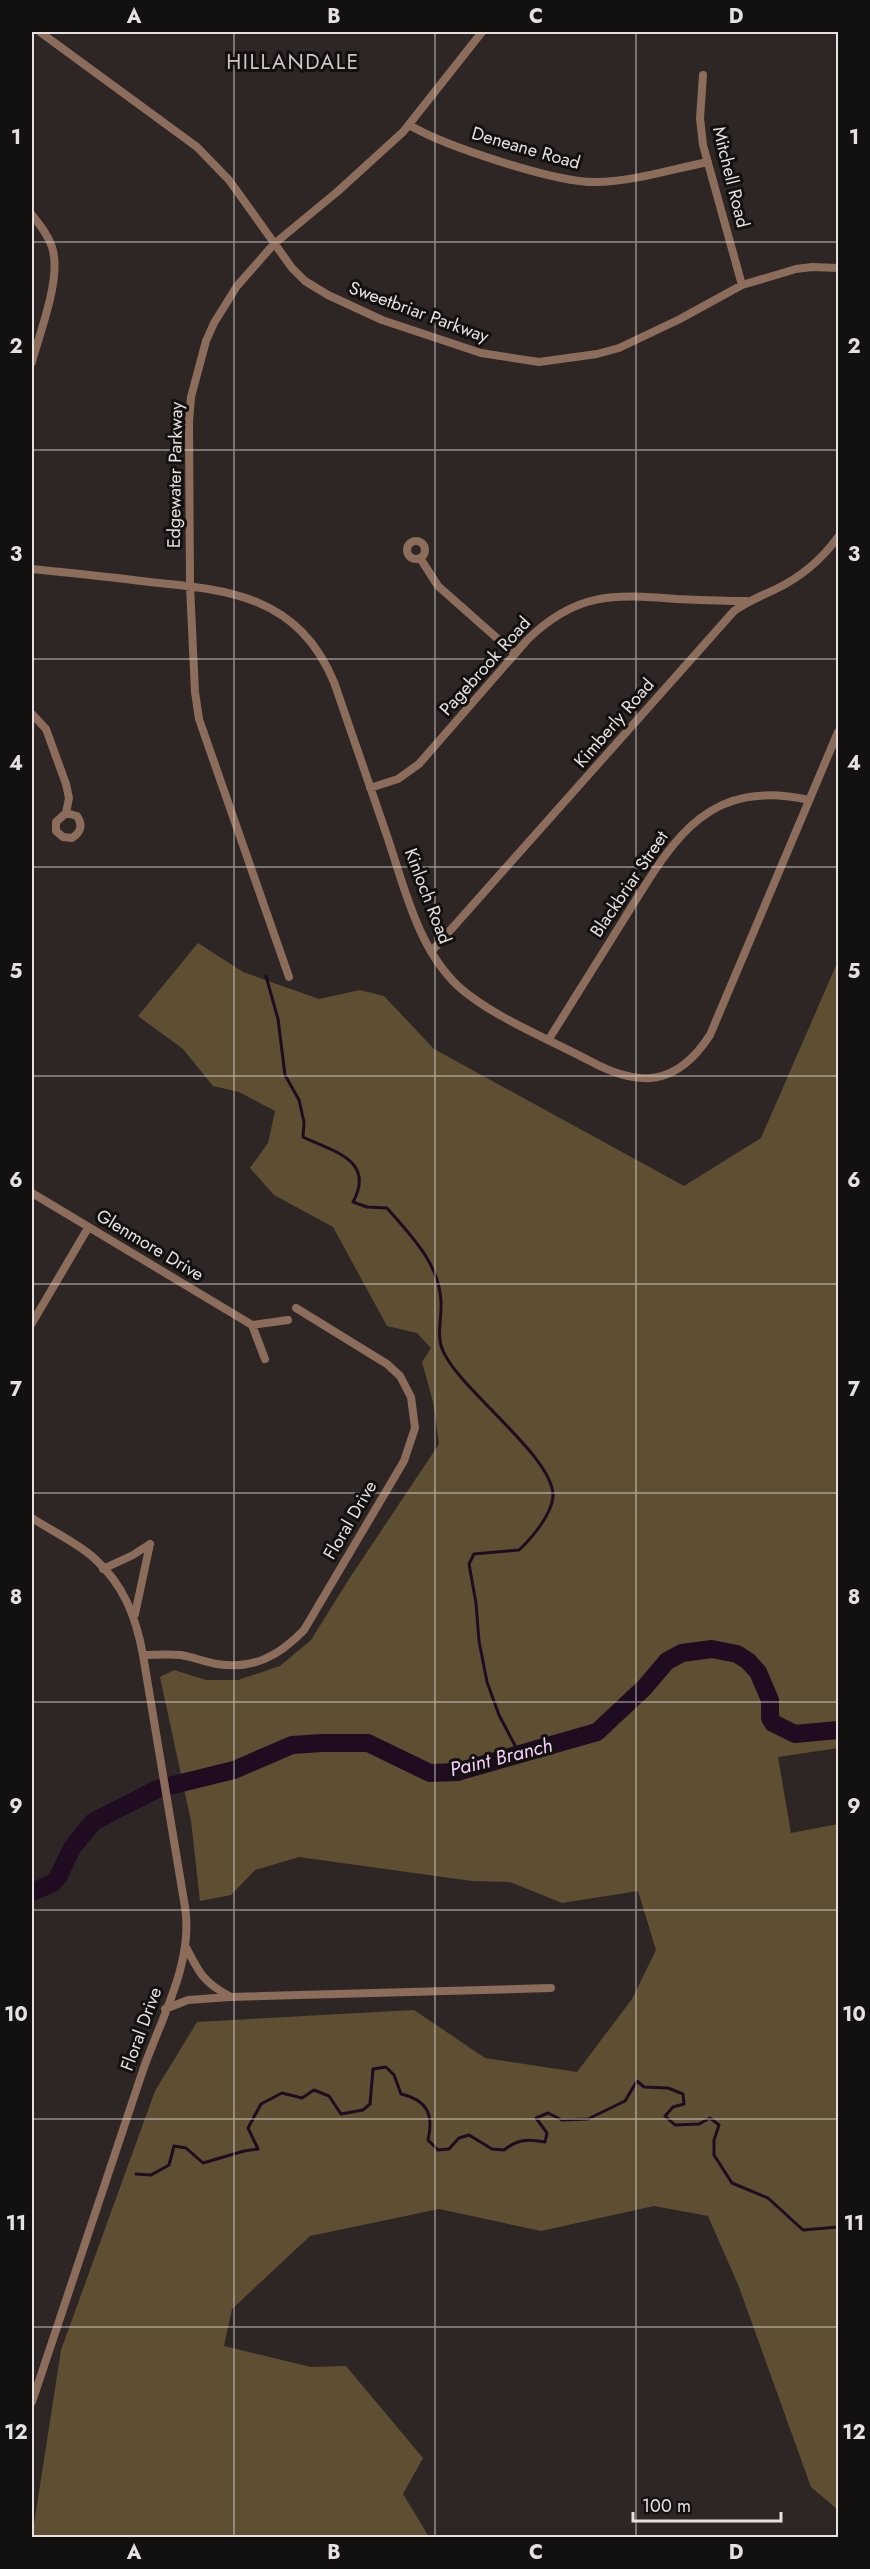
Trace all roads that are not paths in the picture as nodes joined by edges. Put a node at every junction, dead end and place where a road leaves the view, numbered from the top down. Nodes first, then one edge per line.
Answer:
1 (40, 32) edge
2 (482, 32) edge
3 (703, 75) dead end
4 (409, 125) junction
5 (708, 162) junction
6 (32, 216) edge
7 (274, 244) junction
8 (838, 268) edge
9 (742, 285) junction
10 (32, 362) edge
11 (837, 542) edge
12 (420, 558) dead end
13 (32, 569) edge
14 (190, 586) junction
15 (747, 601) junction
16 (515, 654) junction
17 (32, 714) edge
18 (838, 732) edge
19 (370, 788) junction
20 (809, 800) junction
21 (66, 813) dead end
22 (431, 952) junction
23 (289, 977) dead end
24 (549, 1039) junction
25 (32, 1193) edge
26 (88, 1227) junction
27 (296, 1308) dead end
28 (288, 1320) dead end
29 (32, 1323) edge
30 (252, 1325) junction
31 (265, 1359) dead end
32 (32, 1518) edge
33 (103, 1569) junction
34 (134, 1617) junction
35 (143, 1655) junction
36 (186, 1947) junction
37 (550, 1988) dead end
38 (231, 1996) junction
39 (165, 2009) junction
40 (32, 2402) edge

1 - 7 street, Sweetbriar Parkway
2 - 4 street, Edgewater Parkway
3 - 5 street, Mitchell Road
4 - 5 street, Deneane Road
4 - 7 street, Edgewater Parkway
5 - 9 street, Mitchell Road
6 - 10 street
7 - 9 street, Sweetbriar Parkway
7 - 14 street, Edgewater Parkway
8 - 9 street, Sweetbriar Parkway
11 - 15 street, Kimberly Road
12 - 16 street
13 - 14 street, Kinloch Road
14 - 19 street, Kinloch Road
14 - 23 street, Edgewater Parkway
15 - 16 street, Pagebrook Road
15 - 22 street, Kimberly Road
16 - 19 street, Pagebrook Road
17 - 21 street
18 - 20 street, Kinloch Road
19 - 22 street, Kinloch Road
20 - 24 street, Blackbriar Street
20 - 24 street, Kinloch Road
22 - 24 street, Kinloch Road
25 - 26 street, Glenmore Drive
26 - 29 street
26 - 30 street, Glenmore Drive
27 - 35 street, Floral Drive
28 - 30 street
30 - 31 street
32 - 33 street, Floral Drive
33 - 34 street, Floral Drive
33 - 34 street
34 - 35 street, Floral Drive
35 - 36 street, Floral Drive
36 - 38 street
36 - 39 street, Floral Drive
37 - 38 street
38 - 39 street
39 - 40 street, Floral Drive

